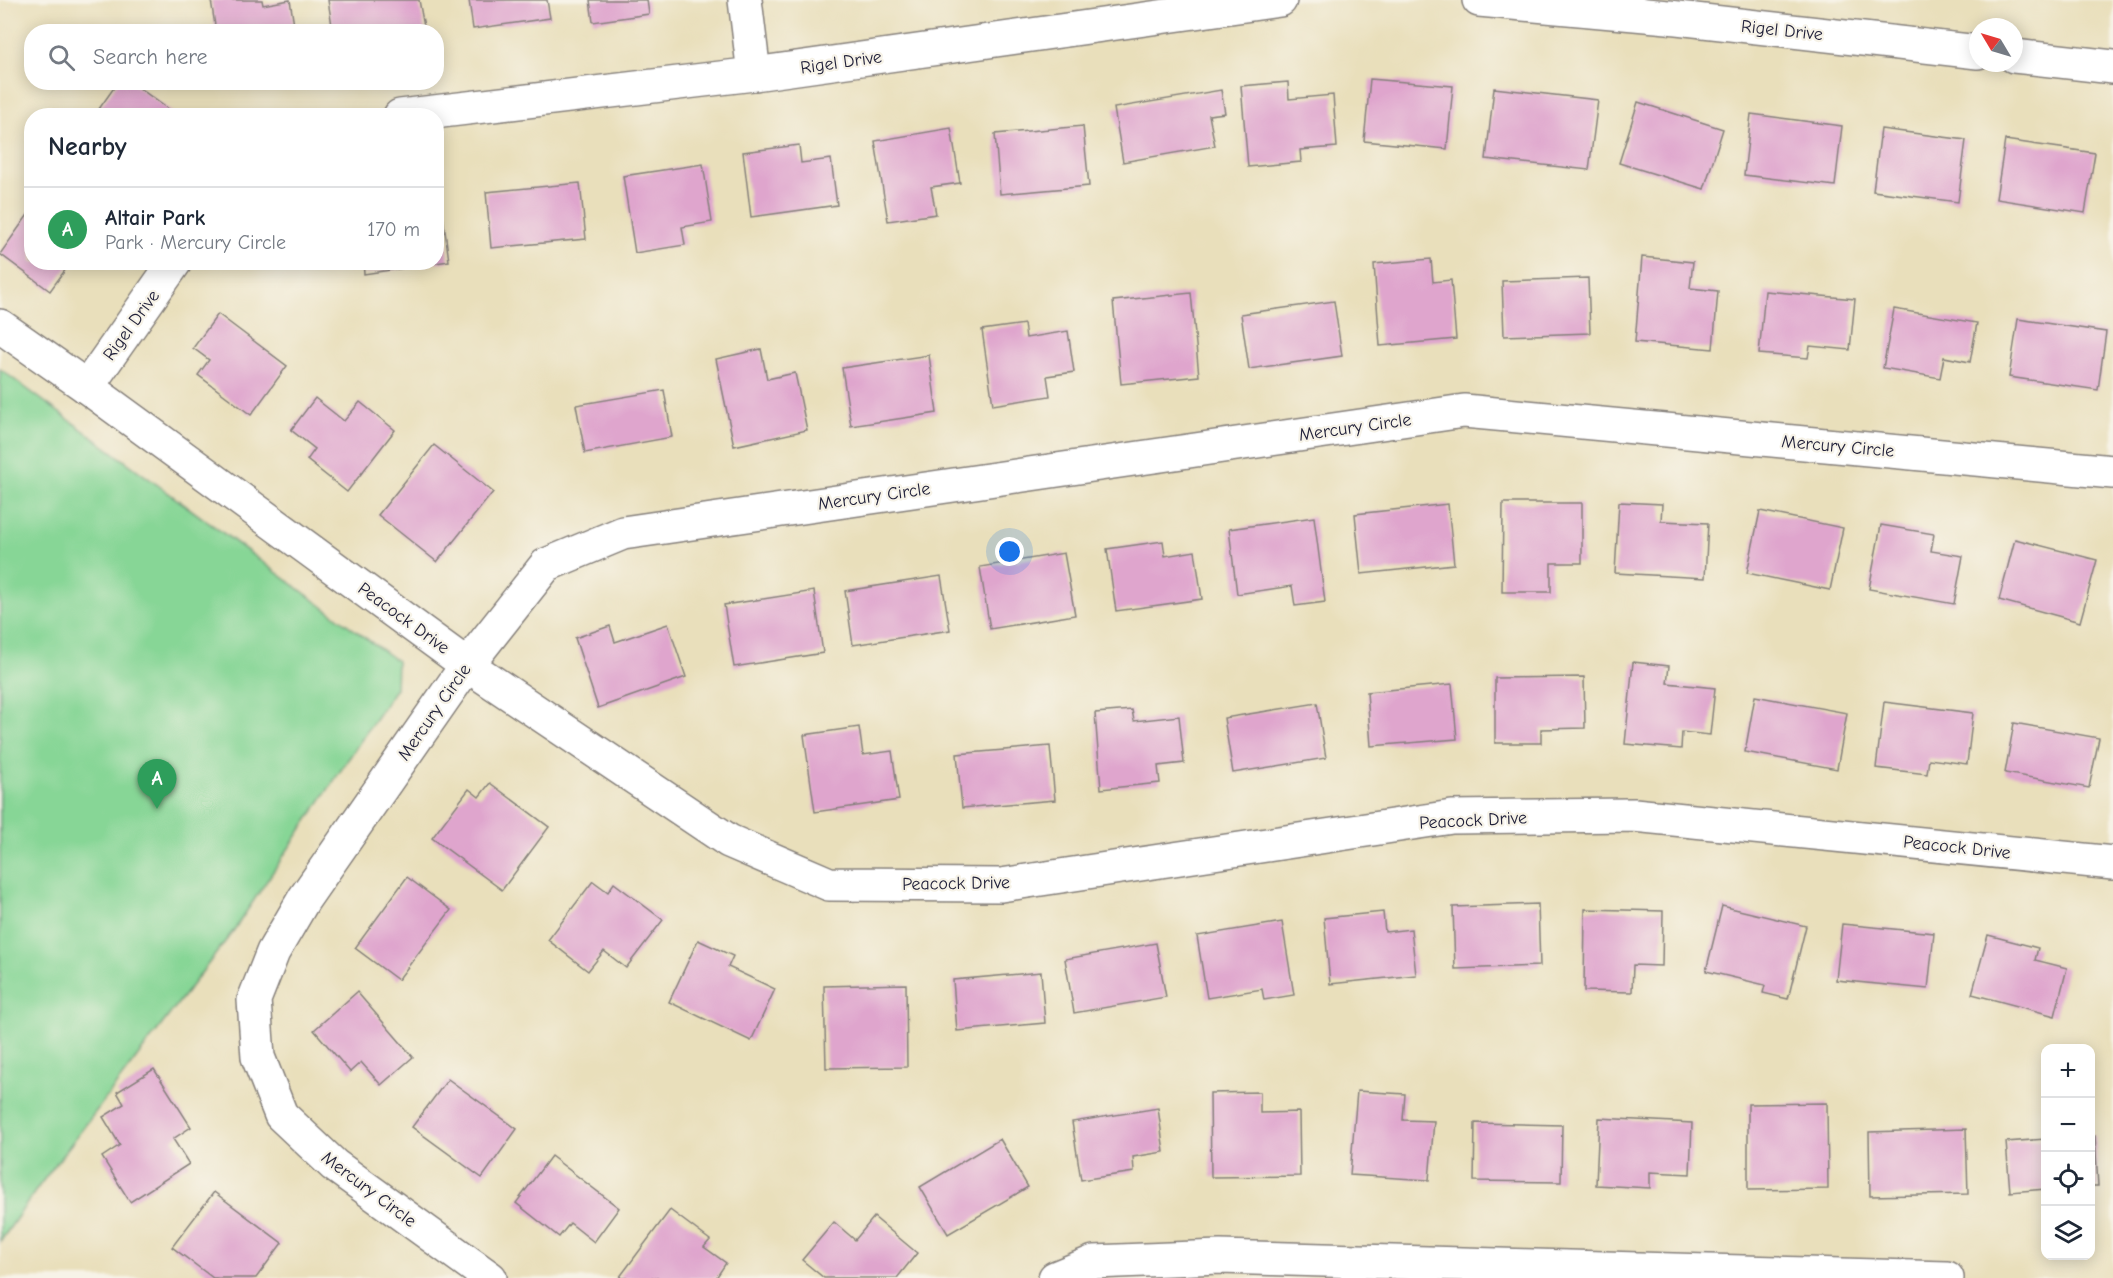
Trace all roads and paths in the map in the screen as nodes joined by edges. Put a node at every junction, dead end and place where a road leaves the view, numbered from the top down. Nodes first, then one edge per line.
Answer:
1 (745, 0) edge
2 (1280, 0) edge
3 (1479, 0) edge
4 (1669, 9) edge
5 (1969, 51) edge
6 (2023, 57) edge
7 (2113, 67) edge
8 (754, 74) junction
9 (444, 111) edge
10 (170, 270) edge
11 (0, 326) edge
12 (87, 387) junction
13 (2113, 472) edge
14 (467, 665) junction
15 (2113, 863) edge
16 (1532, 1273) edge
17 (490, 1278) edge
18 (1055, 1278) edge
19 (1947, 1278) edge

1 - 8 street
2 - 8 street, Rigel Drive
3 - 4 street, Rigel Drive
4 - 5 street, Rigel Drive
6 - 7 street
8 - 9 street, Rigel Drive
10 - 12 street, Rigel Drive
11 - 12 street, Peacock Drive
12 - 14 street, Peacock Drive
13 - 14 street, Mercury Circle
14 - 15 street, Peacock Drive
14 - 17 street, Mercury Circle
16 - 18 street
16 - 19 street

